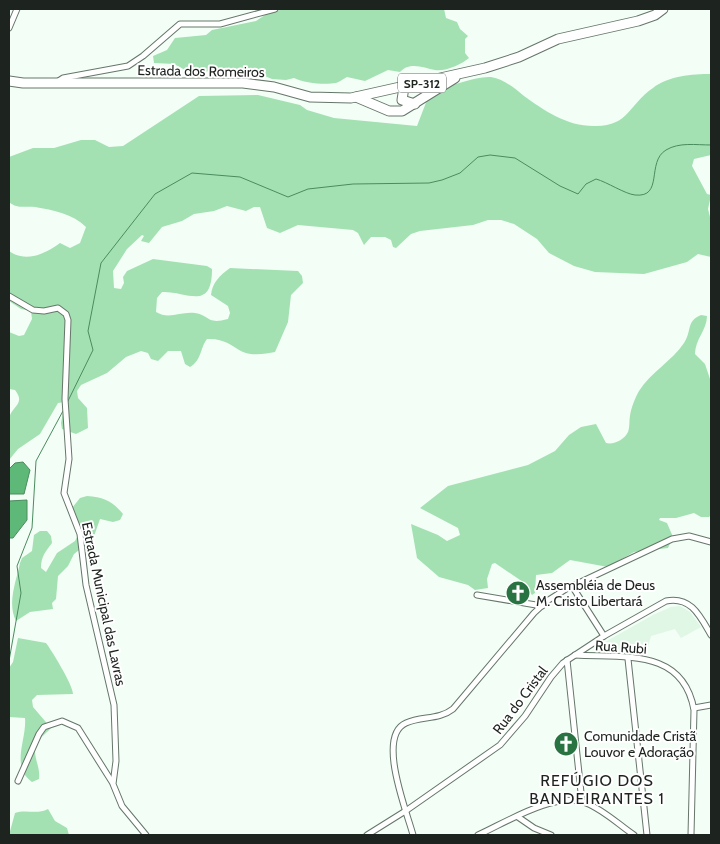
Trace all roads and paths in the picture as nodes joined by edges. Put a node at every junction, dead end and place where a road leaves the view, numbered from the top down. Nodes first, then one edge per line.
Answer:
1 (17, 9) edge
2 (275, 9) edge
3 (663, 9) edge
4 (9, 28) edge
5 (460, 75) junction
6 (9, 80) edge
7 (23, 83) junction
8 (54, 83) junction
9 (9, 86) edge
10 (404, 87) junction
11 (356, 98) junction
12 (415, 104) junction
13 (9, 296) edge
14 (711, 542) edge
15 (572, 586) junction
16 (477, 595) dead end
17 (542, 606) junction
18 (711, 635) edge
19 (604, 636) junction
20 (574, 655) junction
21 (628, 659) junction
22 (567, 660) junction
23 (711, 705) edge
24 (694, 708) junction
25 (18, 781) dead end
26 (114, 784) junction
27 (582, 802) junction
28 (407, 810) junction
29 (518, 817) junction
30 (146, 835) edge
31 (367, 835) edge
32 (413, 835) edge
33 (478, 835) edge
34 (551, 835) edge
35 (634, 835) edge
36 (647, 835) edge
37 (691, 835) edge

1 - 4 street
2 - 8 street
3 - 5 main road, Estrada dos Romeiros / SP-312
5 - 10 main road, Estrada dos Romeiros / SP-312
5 - 12 main road
6 - 7 main road, Estrada dos Romeiros / SP-312
7 - 8 main road, Estrada dos Romeiros / SP-312
7 - 9 main road, Estrada dos Romeiros / SP-312
8 - 11 main road, Estrada dos Romeiros / SP-312
10 - 11 main road, Estrada dos Romeiros / SP-312
10 - 12 main road
11 - 12 main road
13 - 26 street, Estrada Municipal das Lavras
14 - 15 street
15 - 17 street
15 - 19 street
16 - 17 street
17 - 28 street
18 - 19 street, Rua do Cristal
19 - 20 street, Rua do Cristal
20 - 21 street, Rua Rubi
20 - 22 street, Rua do Cristal
21 - 24 street, Rua Rubi
21 - 36 street
22 - 27 street
22 - 28 street, Rua do Cristal
23 - 24 street
24 - 37 street, Rua Rubi
25 - 26 street
26 - 30 street, Estrada Municipal das Lavras
27 - 29 street
27 - 35 street
28 - 31 street, Rua do Cristal
28 - 32 street
29 - 33 street
29 - 34 street

